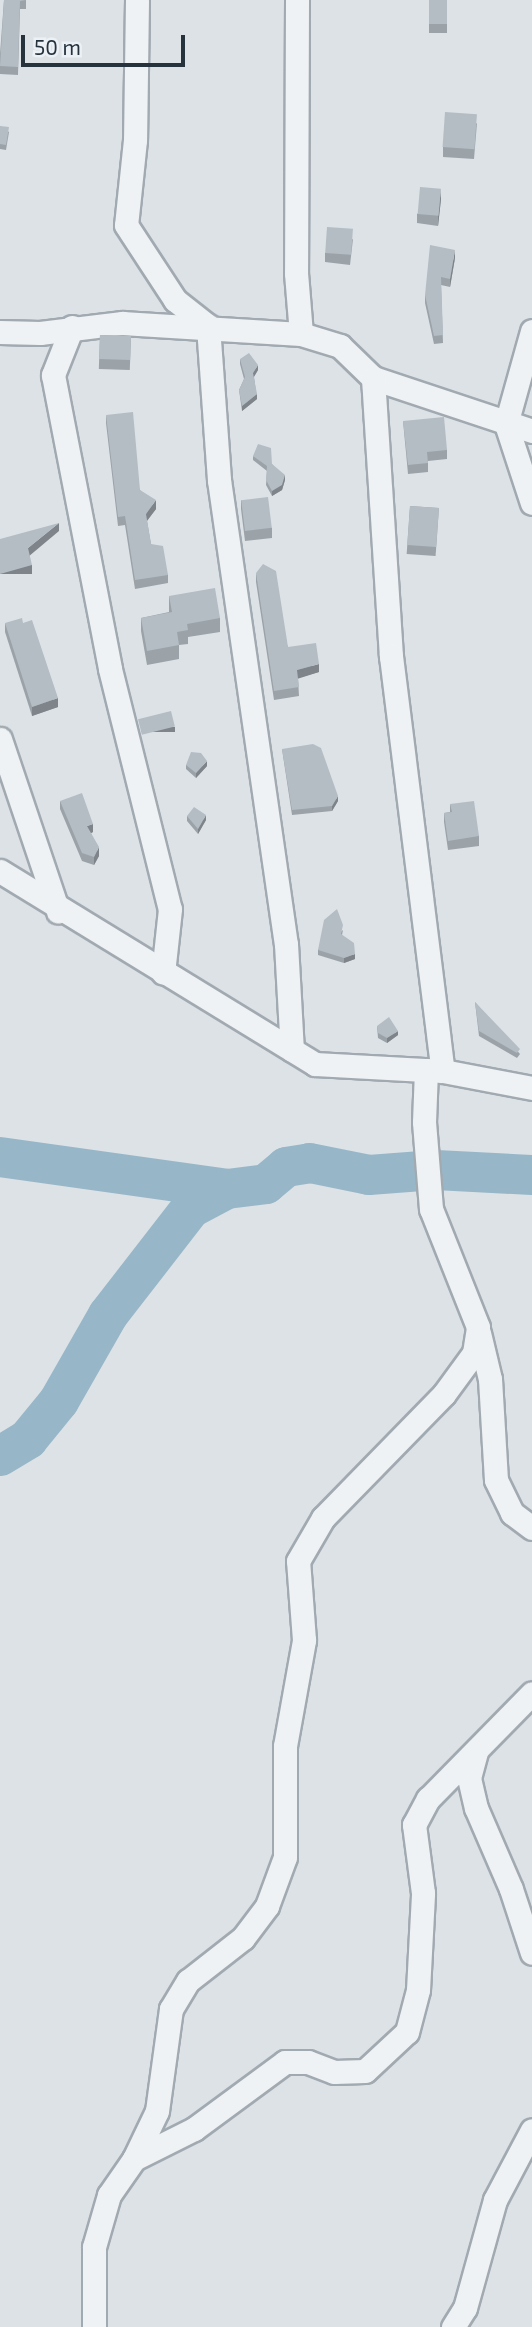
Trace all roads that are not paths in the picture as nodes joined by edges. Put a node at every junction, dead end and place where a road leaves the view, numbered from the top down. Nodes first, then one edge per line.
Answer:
1 (137, 0) edge
2 (297, 0) edge
3 (208, 326) junction
4 (72, 327) junction
5 (532, 331) edge
6 (0, 332) edge
7 (301, 334) junction
8 (373, 377) junction
9 (506, 424) junction
10 (532, 431) edge
11 (532, 503) edge
12 (0, 739) edge
13 (0, 871) edge
14 (58, 911) junction
15 (163, 973) junction
16 (292, 1050) junction
17 (434, 1071) junction
18 (532, 1088) edge
19 (478, 1326) junction
20 (532, 1528) edge
21 (532, 1693) edge
22 (477, 1750) junction
23 (532, 1953) edge
24 (532, 2130) edge
25 (134, 2159) junction
26 (94, 2327) edge
27 (453, 2327) edge

1 - 3 street
2 - 7 street
3 - 4 street
3 - 7 street
3 - 16 street
4 - 6 street
4 - 15 street
5 - 9 street
7 - 8 street
8 - 9 street
8 - 17 street
9 - 10 street
9 - 11 street
12 - 14 street
13 - 14 street
14 - 15 street
15 - 16 street
16 - 17 street
17 - 18 street
17 - 19 street
19 - 20 street
19 - 25 street
21 - 22 street
22 - 23 street
22 - 25 street
24 - 27 street
25 - 26 street

